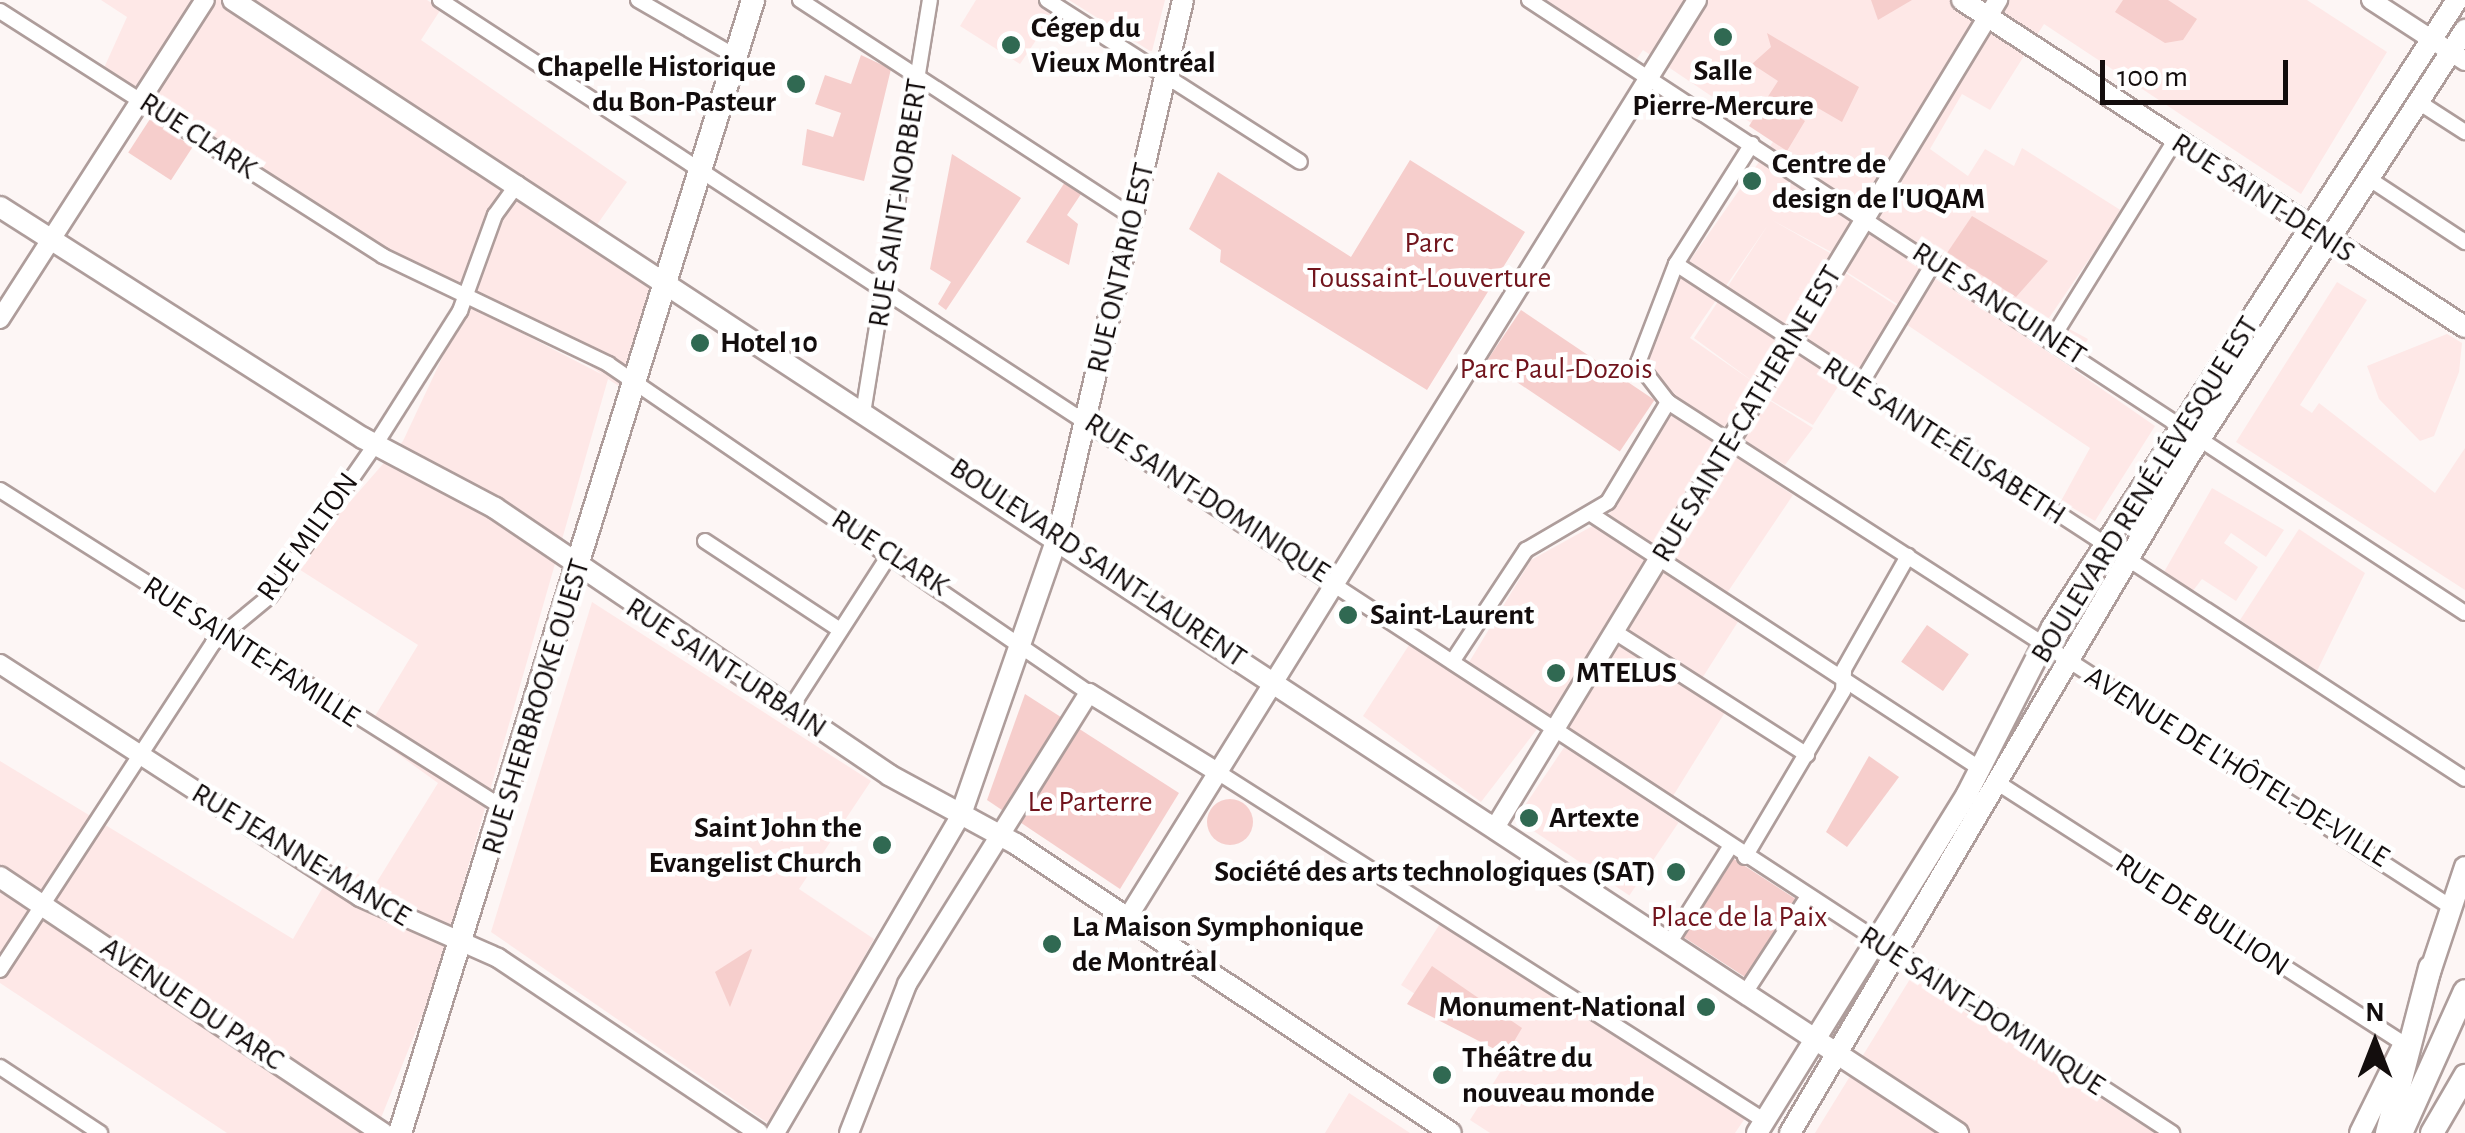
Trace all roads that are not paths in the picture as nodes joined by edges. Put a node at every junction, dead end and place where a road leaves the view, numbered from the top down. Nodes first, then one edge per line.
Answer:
1 (205, 0) edge
2 (234, 0) edge
3 (440, 0) edge
4 (638, 0) edge
5 (752, 0) edge
6 (800, 0) edge
7 (930, 0) edge
8 (1047, 0) edge
9 (1182, 0) edge
10 (1530, 0) edge
11 (1697, 0) edge
12 (1962, 0) edge
13 (2372, 0) edge
14 (2457, 0) edge
15 (1993, 8) edge
16 (0, 11) edge
17 (2465, 30) edge
18 (2432, 39) junction
19 (735, 56) junction
20 (2458, 57) edge
21 (919, 76) junction
22 (1165, 76) junction
23 (1649, 79) junction
24 (140, 99) junction
25 (2420, 102) junction
26 (2465, 132) edge
27 (2175, 140) junction
28 (1752, 144) junction
29 (1300, 162) dead end
30 (701, 166) junction
31 (2371, 180) junction
32 (518, 184) junction
33 (0, 207) edge
34 (1133, 217) junction
35 (1866, 217) junction
36 (2311, 228) junction
37 (51, 240) junction
38 (2330, 241) junction
39 (2465, 242) edge
40 (1934, 262) junction
41 (1676, 264) junction
42 (666, 279) junction
43 (884, 287) junction
44 (466, 300) junction
45 (0, 320) edge
46 (2465, 327) edge
47 (2054, 337) junction
48 (1792, 341) junction
49 (634, 383) junction
50 (1859, 388) junction
51 (1668, 402) junction
52 (864, 407) junction
53 (1086, 419) junction
54 (2183, 428) junction
55 (1730, 442) junction
56 (2202, 442) junction
57 (375, 445) junction
58 (0, 490) edge
59 (1591, 514) junction
60 (1058, 536) junction
61 (704, 541) dead end
62 (2106, 546) junction
63 (890, 554) junction
64 (1908, 556) junction
65 (1660, 560) junction
66 (2129, 560) junction
67 (578, 568) junction
68 (1332, 578) junction
69 (2465, 613) edge
70 (840, 630) junction
71 (1615, 632) junction
72 (223, 633) junction
73 (2044, 643) junction
74 (1022, 647) junction
75 (2067, 658) junction
76 (1454, 659) junction
77 (0, 664) edge
78 (1270, 678) junction
79 (1844, 681) junction
80 (1089, 693) junction
81 (790, 709) junction
82 (1555, 731) junction
83 (1807, 754) junction
84 (140, 757) junction
85 (1980, 770) junction
86 (1216, 771) junction
87 (2465, 779) edge
88 (2001, 785) junction
89 (505, 809) junction
90 (960, 817) junction
91 (1496, 826) junction
92 (1000, 836) junction
93 (1730, 847) junction
94 (1745, 858) junction
95 (2465, 867) edge
96 (0, 877) edge
97 (1807, 898) junction
98 (42, 904) junction
99 (2451, 907) junction
100 (1128, 917) junction
101 (1872, 940) junction
102 (1670, 942) junction
103 (464, 944) junction
104 (1896, 954) junction
105 (2430, 968) junction
106 (0, 970) edge
107 (2465, 991) edge
108 (1745, 993) junction
109 (1812, 1038) junction
110 (2404, 1044) junction
111 (1836, 1053) junction
112 (0, 1067) edge
113 (2465, 1076) edge
114 (1761, 1127) edge
115 (100, 1133) edge
116 (382, 1133) edge
117 (400, 1133) edge
118 (759, 1133) edge
119 (774, 1133) edge
120 (849, 1133) edge
121 (1451, 1133) edge
122 (1790, 1133) edge
123 (1958, 1133) edge
124 (2172, 1133) edge
125 (2360, 1133) edge
126 (2387, 1133) edge
127 (2401, 1133) edge
128 (2432, 1133) edge

1 - 24 street
2 - 32 main road, BOULEVARD SAINT-LAURENT
3 - 30 street, RUE SAINT-DOMINIQUE
4 - 19 street
5 - 19 main road, RUE SHERBROOKE OUEST
6 - 21 street
7 - 21 street, RUE SAINT-NORBERT
8 - 22 street
9 - 22 main road, RUE ONTARIO EST
10 - 23 street, RUE SANGUINET
11 - 23 street
12 - 15 main road, RUE SAINT-DENIS
13 - 18 street
14 - 18 main road, BOULEVARD RENÉ-LÉVESQUE EST
15 - 27 main road, RUE SAINT-DENIS
15 - 35 street, RUE SAINTE-CATHERINE EST
16 - 24 street, RUE CLARK
17 - 20 main road, BOULEVARD RENÉ-LÉVESQUE EST
18 - 20 street
18 - 36 main road, BOULEVARD RENÉ-LÉVESQUE EST
19 - 30 main road, RUE SHERBROOKE OUEST
20 - 25 main road, BOULEVARD RENÉ-LÉVESQUE EST
21 - 34 street
21 - 43 street, RUE SAINT-NORBERT
22 - 29 street
22 - 34 main road, RUE ONTARIO EST
23 - 28 street, RUE SANGUINET
23 - 68 street
24 - 37 street
24 - 44 street, RUE CLARK
25 - 26 street
25 - 31 main road, BOULEVARD RENÉ-LÉVESQUE EST
27 - 36 main road, RUE SAINT-DENIS
27 - 47 street
28 - 35 street, RUE SANGUINET
28 - 41 street
30 - 42 main road, RUE SHERBROOKE OUEST
30 - 43 street, RUE SAINT-DOMINIQUE
31 - 38 main road, BOULEVARD RENÉ-LÉVESQUE EST
31 - 39 street
32 - 42 main road, BOULEVARD SAINT-LAURENT
32 - 44 street, RUE MILTON
33 - 37 main road, RUE SAINT-URBAIN
34 - 53 main road, RUE ONTARIO EST
35 - 40 street, RUE SANGUINET
35 - 48 street, RUE SAINTE-CATHERINE EST
36 - 38 main road, RUE SAINT-DENIS
36 - 54 main road, BOULEVARD RENÉ-LÉVESQUE EST
37 - 45 street
37 - 57 main road, RUE SAINT-URBAIN
38 - 46 main road, RUE SAINT-DENIS
38 - 56 main road, BOULEVARD RENÉ-LÉVESQUE EST
40 - 47 street, RUE SANGUINET
40 - 50 street
41 - 48 street, RUE SAINTE-ÉLISABETH
41 - 51 street
42 - 49 main road, RUE SHERBROOKE OUEST
42 - 52 main road, BOULEVARD SAINT-LAURENT
43 - 52 street, RUE SAINT-NORBERT
43 - 53 street, RUE SAINT-DOMINIQUE
44 - 49 street, RUE CLARK
44 - 57 street, RUE MILTON
47 - 54 street, RUE SANGUINET
48 - 50 street, RUE SAINTE-ÉLISABETH
48 - 55 street, RUE SAINTE-CATHERINE EST
49 - 63 street, RUE CLARK
49 - 67 main road, RUE SHERBROOKE OUEST
50 - 62 street, RUE SAINTE-ÉLISABETH
51 - 55 street, AVENUE DE L'HÔTEL-DE-VILLE
51 - 59 street
52 - 60 main road, BOULEVARD SAINT-LAURENT
53 - 60 main road, RUE ONTARIO EST
53 - 68 street, RUE SAINT-DOMINIQUE
54 - 56 street, RUE SANGUINET
54 - 62 main road, BOULEVARD RENÉ-LÉVESQUE EST
55 - 64 street, AVENUE DE L'HÔTEL-DE-VILLE
55 - 65 street, RUE SAINTE-CATHERINE EST
56 - 66 main road, BOULEVARD RENÉ-LÉVESQUE EST
56 - 69 street, RUE SANGUINET
57 - 67 main road, RUE SAINT-URBAIN
57 - 72 street, RUE MILTON
58 - 72 street, RUE SAINTE-FAMILLE
59 - 65 street
59 - 76 street
60 - 74 main road, RUE ONTARIO EST
60 - 78 main road, BOULEVARD SAINT-LAURENT
61 - 70 street
62 - 66 street, RUE SAINTE-ÉLISABETH
62 - 73 main road, BOULEVARD RENÉ-LÉVESQUE EST
63 - 70 street
63 - 74 street, RUE CLARK
64 - 73 street, AVENUE DE L'HÔTEL-DE-VILLE
64 - 79 street
65 - 71 street, RUE SAINTE-CATHERINE EST
65 - 79 street
66 - 75 main road, BOULEVARD RENÉ-LÉVESQUE EST
66 - 87 street, RUE SAINTE-ÉLISABETH
67 - 81 main road, RUE SAINT-URBAIN
67 - 89 main road, RUE SHERBROOKE OUEST
68 - 76 street, RUE SAINT-DOMINIQUE
68 - 78 street
70 - 81 street
71 - 82 street, RUE SAINTE-CATHERINE EST
71 - 83 street
72 - 84 street, RUE MILTON
72 - 89 street, RUE SAINTE-FAMILLE
73 - 75 street, AVENUE DE L'HÔTEL-DE-VILLE
73 - 85 main road, BOULEVARD RENÉ-LÉVESQUE EST
74 - 80 street, RUE CLARK
74 - 90 main road, RUE ONTARIO EST
75 - 88 main road, BOULEVARD RENÉ-LÉVESQUE EST
75 - 99 street, AVENUE DE L'HÔTEL-DE-VILLE
76 - 82 street, RUE SAINT-DOMINIQUE
77 - 84 street, RUE JEANNE-MANCE
78 - 86 street
78 - 91 main road, BOULEVARD SAINT-LAURENT
79 - 83 street
79 - 85 street
80 - 86 street, RUE CLARK
80 - 92 street
81 - 90 main road, RUE SAINT-URBAIN
82 - 91 street, RUE SAINTE-CATHERINE EST
82 - 93 street, RUE SAINT-DOMINIQUE
83 - 94 street
84 - 98 street, RUE MILTON
84 - 103 street, RUE JEANNE-MANCE
85 - 101 main road, BOULEVARD RENÉ-LÉVESQUE EST
86 - 100 street
86 - 114 street, RUE CLARK
88 - 104 main road, BOULEVARD RENÉ-LÉVESQUE EST
88 - 110 street, RUE DE BULLION
89 - 103 main road, RUE SHERBROOKE OUEST
90 - 92 main road, RUE SAINT-URBAIN
90 - 119 street
91 - 102 main road, BOULEVARD SAINT-LAURENT
92 - 100 main road, RUE SAINT-URBAIN
92 - 120 street
93 - 94 street, RUE SAINT-DOMINIQUE
93 - 102 street
94 - 97 street, RUE SAINT-DOMINIQUE
95 - 99 main road
96 - 98 main road, AVENUE DU PARC
97 - 101 street, RUE SAINT-DOMINIQUE
97 - 108 street
98 - 106 street, RUE MILTON
98 - 116 main road, AVENUE DU PARC
99 - 105 main road
100 - 121 main road, RUE SAINT-URBAIN
101 - 104 street, RUE SAINT-DOMINIQUE
101 - 109 main road, BOULEVARD RENÉ-LÉVESQUE EST
102 - 108 main road, BOULEVARD SAINT-LAURENT
103 - 117 main road, RUE SHERBROOKE OUEST
103 - 118 street, RUE JEANNE-MANCE
104 - 111 main road, BOULEVARD RENÉ-LÉVESQUE EST
104 - 124 street, RUE SAINT-DOMINIQUE
105 - 110 main road
105 - 126 main road
107 - 127 main road
108 - 109 main road, BOULEVARD SAINT-LAURENT
109 - 111 main road, BOULEVARD SAINT-LAURENT
109 - 114 main road, BOULEVARD RENÉ-LÉVESQUE EST
110 - 125 main road
111 - 122 main road, BOULEVARD RENÉ-LÉVESQUE EST
111 - 123 main road, BOULEVARD SAINT-LAURENT
112 - 115 street
113 - 128 main road

